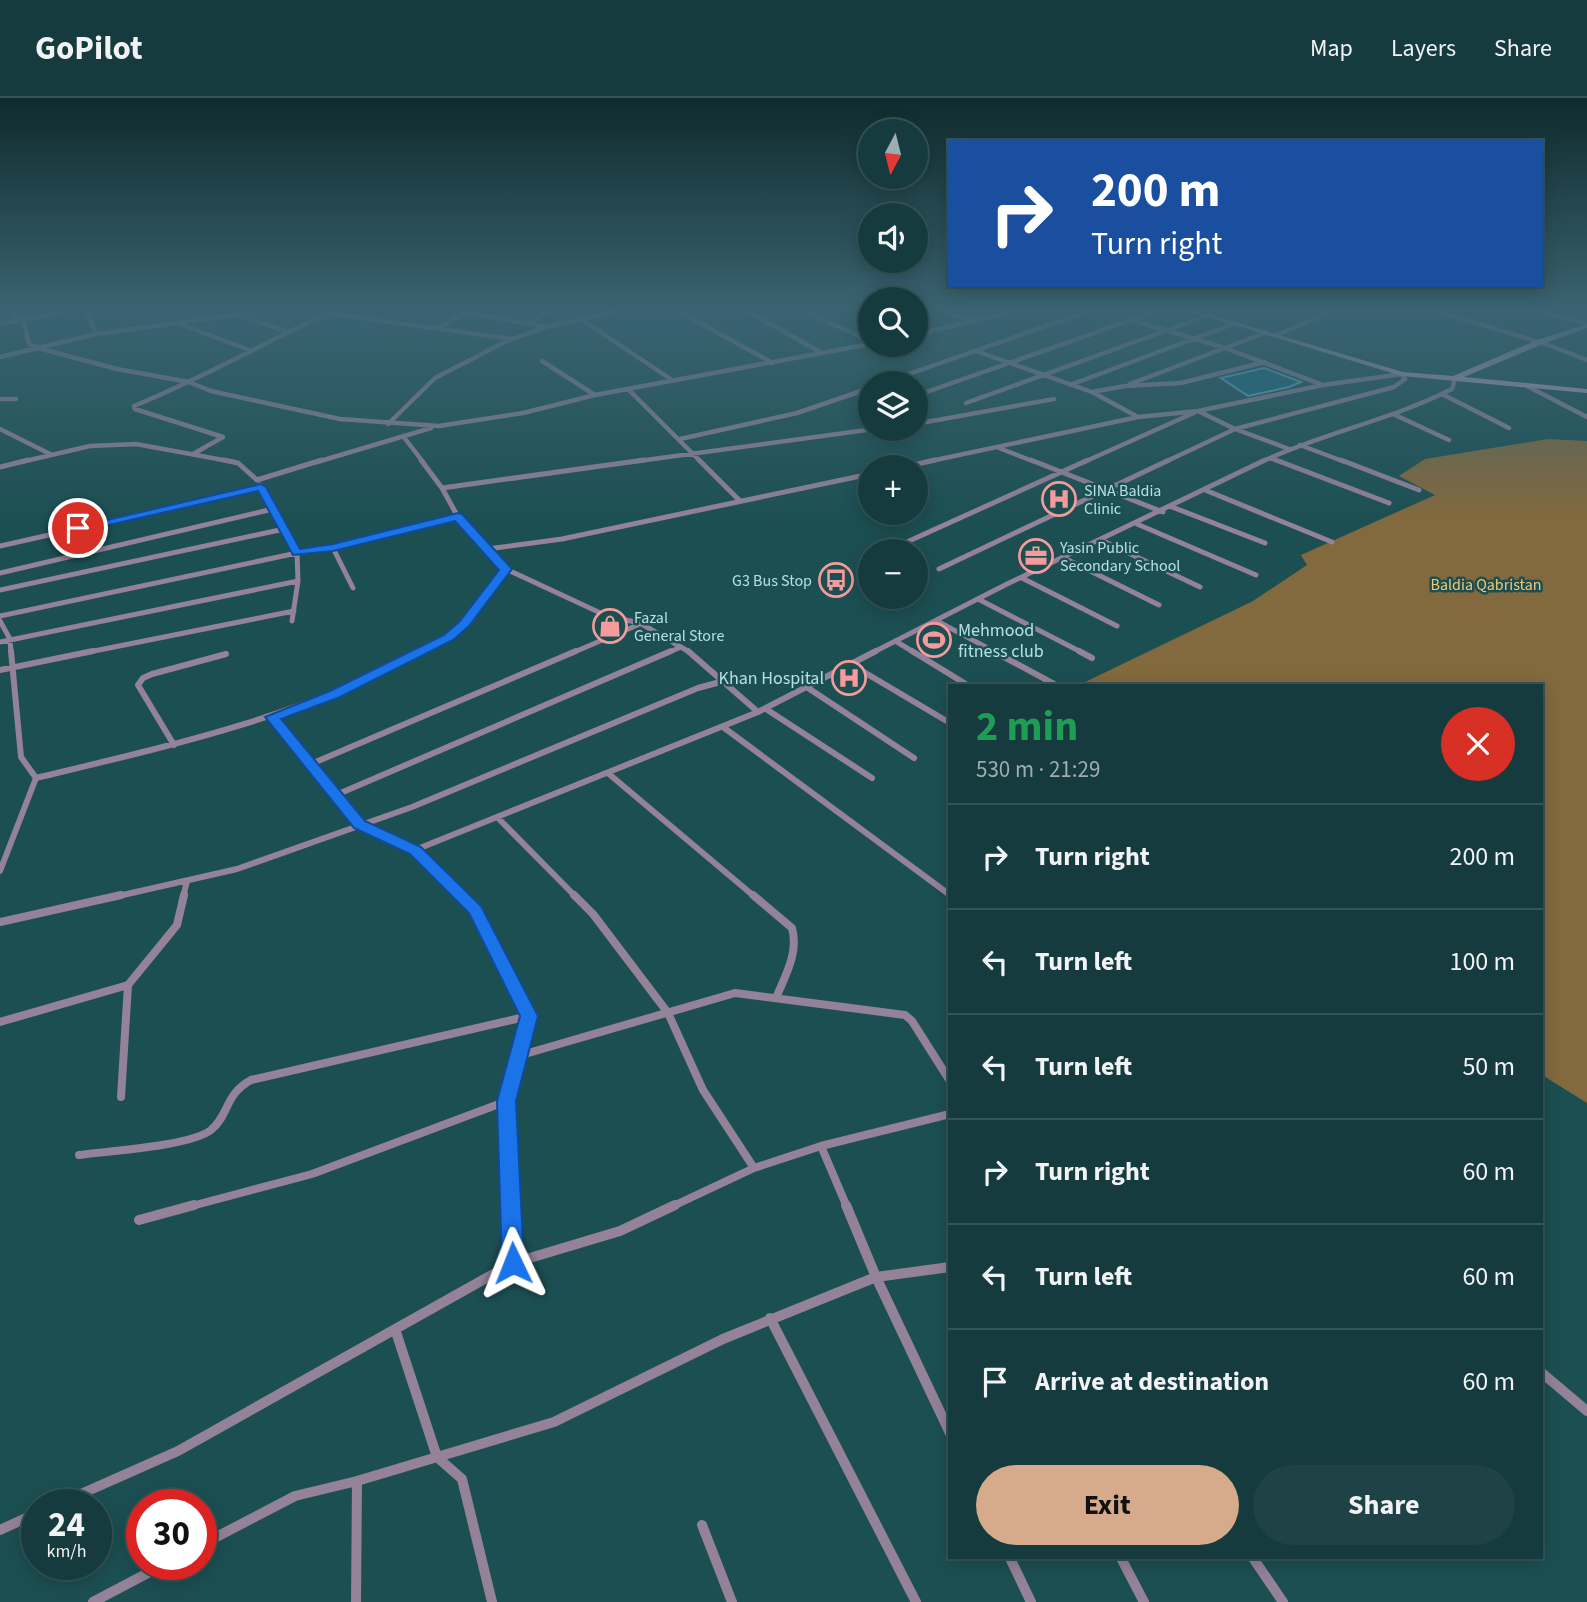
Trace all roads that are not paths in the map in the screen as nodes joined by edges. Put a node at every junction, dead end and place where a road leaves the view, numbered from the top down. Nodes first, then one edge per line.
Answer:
1 (189, 382) joint
2 (431, 382) edge
3 (575, 382) edge
4 (661, 382) edge
5 (954, 382) edge
6 (1022, 382) edge
7 (1062, 382) edge
8 (1078, 382) edge
9 (1135, 382) edge
10 (1184, 382) edge
11 (1317, 382) edge
12 (1344, 382) edge
13 (1401, 382) edge
14 (1454, 382) edge
15 (1488, 382) edge
16 (1070, 385) junction
17 (1324, 385) junction
18 (1125, 386) junction
19 (1527, 386) junction
20 (628, 389) junction
21 (928, 391) edge
22 (1587, 391) edge
23 (858, 392) edge
24 (1092, 392) junction
25 (1442, 394) junction
26 (595, 395) junction
27 (16, 399) dead end
28 (1054, 399) dead end
29 (0, 400) edge
30 (966, 403) dead end
31 (1198, 411) junction
32 (1392, 414) junction
33 (1138, 417) junction
34 (1587, 417) edge
35 (928, 422) edge
36 (388, 424) junction
37 (439, 426) junction
38 (1509, 428) dead end
39 (0, 429) edge
40 (1235, 429) junction
41 (858, 431) edge
42 (403, 436) junction
43 (680, 439) junction
44 (1449, 440) dead end
45 (1300, 445) junction
46 (999, 448) junction
47 (1289, 449) junction
48 (694, 453) junction
49 (192, 454) junction
50 (53, 455) junction
51 (1270, 458) junction
52 (928, 462) edge
53 (0, 467) edge
54 (1063, 472) junction
55 (858, 476) edge
56 (257, 480) junction
57 (261, 487) junction
58 (442, 488) junction
59 (1107, 490) junction
60 (1205, 490) junction
61 (1419, 490) dead end
62 (740, 501) junction
63 (1389, 503) dead end
64 (1172, 507) junction
65 (273, 509) junction
66 (1163, 512) junction
67 (458, 517) junction
68 (1137, 524) junction
69 (284, 529) junction
70 (914, 539) edge
71 (1101, 540) junction
72 (1332, 542) dead end
73 (1265, 543) dead end
74 (0, 546) edge
75 (333, 548) junction
76 (487, 549) junction
77 (297, 553) junction
78 (1064, 558) junction
79 (506, 569) junction
80 (939, 569) dead end
81 (0, 573) edge
82 (1256, 575) dead end
83 (1022, 578) junction
84 (298, 581) junction
85 (1200, 586) dead end
86 (353, 588) dead end
87 (0, 590) edge
88 (978, 599) junction
89 (1159, 604) dead end
90 (293, 611) junction
91 (0, 615) edge
92 (0, 621) edge
93 (292, 621) dead end
94 (937, 621) junction
95 (640, 623) junction
96 (1117, 626) dead end
97 (10, 639) junction
98 (0, 642) edge
99 (897, 642) junction
100 (681, 647) junction
101 (226, 654) dead end
102 (1092, 658) dead end
103 (852, 664) junction
104 (12, 666) junction
105 (0, 670) edge
106 (724, 681) junction
107 (967, 684) edge
108 (1054, 684) dead end
109 (808, 688) junction
110 (762, 710) junction
111 (272, 717) junction
112 (948, 722) edge
113 (723, 727) junction
114 (174, 745) junction
115 (914, 758) dead end
116 (311, 764) junction
117 (609, 774) junction
118 (36, 778) junction
119 (872, 778) dead end
120 (336, 795) junction
121 (498, 818) junction
122 (359, 824) junction
123 (415, 850) junction
124 (0, 871) edge
125 (187, 881) junction
126 (948, 893) edge
127 (0, 922) edge
128 (128, 985) junction
129 (776, 998) junction
130 (668, 1013) junction
131 (529, 1016) junction
132 (0, 1022) edge
133 (518, 1056) junction
134 (948, 1078) edge
135 (121, 1097) dead end
136 (507, 1101) junction
137 (948, 1114) edge
138 (821, 1146) junction
139 (79, 1154) dead end
140 (754, 1168) junction
141 (139, 1220) dead end
142 (513, 1263) junction
143 (948, 1267) edge
144 (876, 1277) junction
145 (770, 1318) junction
146 (394, 1329) junction
147 (1543, 1374) edge
148 (1587, 1411) edge
149 (948, 1429) edge
150 (437, 1457) junction
151 (357, 1481) junction
152 (92, 1489) edge
153 (21, 1520) edge
154 (702, 1525) dead end
155 (0, 1530) edge
156 (217, 1537) edge
157 (1010, 1559) edge
158 (1122, 1559) edge
159 (1254, 1559) edge
160 (134, 1580) edge
161 (93, 1602) edge
162 (356, 1602) edge
163 (492, 1602) edge
164 (732, 1602) edge
165 (916, 1602) edge
166 (1031, 1602) edge
167 (1144, 1602) edge
168 (1283, 1602) edge

1 - 36 street
1 - 49 street
2 - 36 street
3 - 26 street
4 - 20 street
5 - 21 street
6 - 30 street
7 - 16 street
8 - 16 street
9 - 18 street
10 - 18 street
11 - 17 street
12 - 17 street
13 - 40 street
14 - 25 street
15 - 19 main road
16 - 24 street
17 - 31 street
18 - 24 street
19 - 22 main road
19 - 34 street
20 - 26 street
20 - 43 street
23 - 43 street
24 - 33 street
25 - 32 street
25 - 38 street
26 - 37 street
27 - 29 street
28 - 35 street
31 - 33 street
31 - 40 street
31 - 54 street
32 - 44 street
32 - 45 street
33 - 46 street
36 - 37 street
37 - 42 street
39 - 50 street
40 - 47 street
40 - 59 street
41 - 48 street
42 - 56 street
42 - 58 street
43 - 48 street
45 - 47 street
45 - 61 street
46 - 52 street
46 - 54 street
47 - 51 street
48 - 58 street
48 - 62 street
49 - 50 street
49 - 56 street
50 - 53 street
51 - 60 street
51 - 63 street
54 - 59 street
54 - 70 street
55 - 62 street
56 - 57 street
57 - 65 street
57 - 74 street
58 - 67 street
59 - 66 street
59 - 80 street
60 - 64 street
60 - 72 street
62 - 76 street
64 - 66 street
64 - 73 street
65 - 69 street
65 - 81 street
66 - 68 street
67 - 75 street
67 - 76 street
68 - 71 street
68 - 82 street
69 - 77 street
69 - 87 street
71 - 78 street
71 - 85 street
75 - 77 street
75 - 86 street
76 - 79 street
77 - 84 street
77 - 91 street
78 - 83 street
78 - 89 street
79 - 95 street
79 - 111 street
83 - 88 street
83 - 96 street
84 - 90 street
84 - 97 street
88 - 94 street
88 - 102 street
90 - 93 street
90 - 104 street
92 - 97 street
94 - 99 street
94 - 108 street
95 - 100 street
95 - 116 street
97 - 98 street
97 - 104 street
99 - 103 street
99 - 107 street
100 - 106 street
100 - 120 street
101 - 114 street
103 - 109 street
103 - 112 street
104 - 105 street
104 - 118 street
106 - 110 street
106 - 122 street
109 - 110 street
109 - 115 street
110 - 113 street
110 - 119 street
111 - 114 street
111 - 116 street
113 - 117 street
113 - 126 street
114 - 118 street
116 - 120 street
117 - 121 street
117 - 129 street
118 - 124 street
120 - 122 street
121 - 123 street
121 - 130 street
122 - 123 street
122 - 125 street
123 - 131 street
125 - 127 street
125 - 128 street
128 - 132 street
128 - 135 street
129 - 130 street
129 - 134 street
130 - 133 street
130 - 140 street
131 - 133 street
131 - 139 street
133 - 136 street
136 - 141 street
136 - 142 street
137 - 138 street
138 - 140 street
138 - 144 street
140 - 142 street
142 - 146 street
143 - 144 street
144 - 145 street
144 - 149 street
145 - 150 street
145 - 165 street
146 - 150 street
146 - 152 street
147 - 148 street
150 - 151 street
150 - 163 street
151 - 156 street
151 - 162 street
153 - 155 street
154 - 164 street
157 - 166 street
158 - 167 street
159 - 168 street
160 - 161 street

